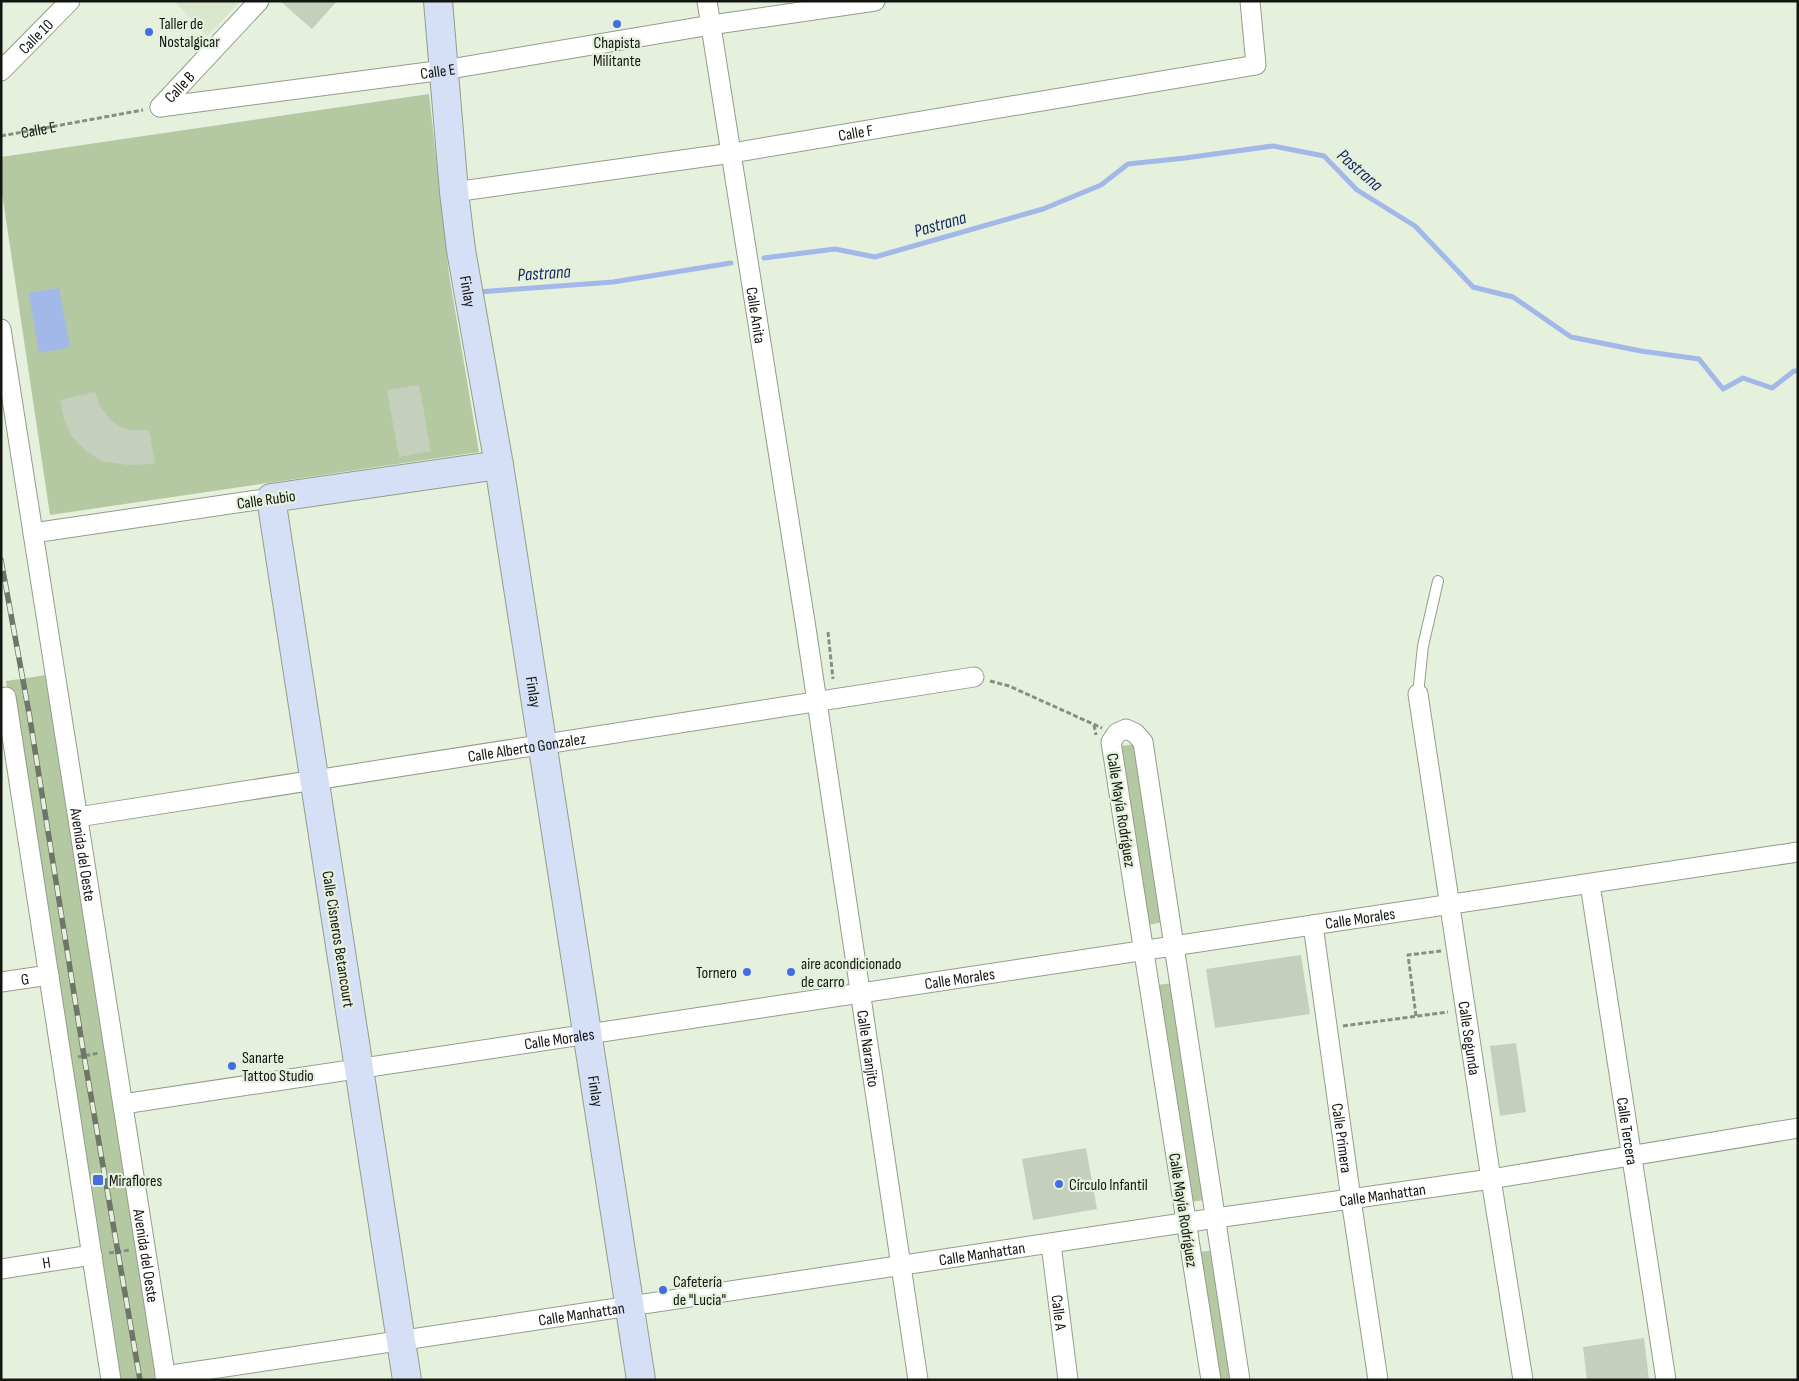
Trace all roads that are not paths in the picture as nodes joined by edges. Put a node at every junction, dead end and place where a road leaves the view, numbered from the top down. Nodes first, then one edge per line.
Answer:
1 (70, 1) edge
2 (259, 1) edge
3 (438, 1) edge
4 (707, 1) edge
5 (875, 1) edge
6 (1250, 1) edge
7 (711, 26) junction
8 (444, 70) junction
9 (1, 71) edge
10 (160, 107) joint
11 (732, 153) junction
12 (454, 192) junction
13 (1, 329) edge
14 (499, 465) junction
15 (271, 498) junction
16 (33, 533) junction
17 (1438, 581) dead end
18 (806, 628) joint
19 (974, 677) road end
20 (1418, 694) joint
21 (3, 698) edge
22 (817, 701) junction
23 (542, 744) junction
24 (315, 780) junction
25 (78, 817) junction
26 (1798, 852) edge
27 (1590, 884) junction
28 (1449, 905) junction
29 (1314, 925) junction
30 (1174, 946) junction
31 (1144, 950) junction
32 (49, 975) junction
33 (1, 982) edge
34 (860, 993) junction
35 (587, 1034) junction
36 (359, 1068) junction
37 (123, 1104) junction
38 (1798, 1128) edge
39 (1632, 1157) junction
40 (1490, 1179) junction
41 (1351, 1199) junction
42 (1216, 1218) junction
43 (1186, 1224) junction
44 (1051, 1244) junction
45 (92, 1255) junction
46 (900, 1267) junction
47 (1, 1269) edge
48 (630, 1307) junction
49 (401, 1341) junction
50 (165, 1378) edge
51 (111, 1380) edge
52 (407, 1380) edge
53 (641, 1380) edge
54 (918, 1380) edge
55 (1068, 1380) edge
56 (1211, 1380) edge
57 (1240, 1380) edge
58 (1378, 1380) edge
59 (1523, 1380) edge
60 (1666, 1380) edge

1 - 9 street, Calle 10
2 - 10 street, Calle B
3 - 8 street, Finlay
4 - 7 street, Calle Anita
5 - 7 street, Calle E
6 - 11 street, Calle F
7 - 8 street, Calle E
7 - 11 street, Calle Anita
8 - 10 street, Calle E
8 - 12 street, Finlay
11 - 12 street, Calle F
11 - 18 street, Calle Anita
12 - 14 street, Finlay
13 - 16 street, Avenida del Oeste
14 - 15 street, Calle Rubio
14 - 23 street, Finlay
15 - 16 street, Calle Rubio
15 - 24 street, Calle Cisneros Betancourt
16 - 25 street, Avenida del Oeste
17 - 20 lane
18 - 22 street, Calle Naranjito
19 - 22 street, Calle Alberto Gonzalez
20 - 28 street, Calle Segunda
21 - 32 street
22 - 23 street, Calle Alberto Gonzalez
22 - 34 street, Calle Naranjito
23 - 24 street, Calle Alberto Gonzalez
23 - 35 street, Finlay
24 - 25 street, Calle Alberto Gonzalez
24 - 36 street, Calle Cisneros Betancourt
25 - 37 street, Avenida del Oeste
26 - 27 street, Calle Morales
27 - 28 street, Calle Morales
27 - 39 street, Calle Tercera
28 - 29 street, Calle Morales
28 - 40 street, Calle Segunda
29 - 30 street, Calle Morales
29 - 41 street, Calle Primera
30 - 31 street, Calle Morales
30 - 31 street, Calle Mayía Rodríguez
30 - 42 street, Calle Mayía Rodríguez
31 - 34 street, Calle Morales
31 - 43 street, Calle Mayía Rodríguez
32 - 33 street, G
32 - 45 street
34 - 35 street, Calle Morales
34 - 46 street, Calle Naranjito
35 - 36 street, Calle Morales
35 - 48 street, Finlay
36 - 37 street, Calle Morales
36 - 49 street, Calle Cisneros Betancourt
37 - 50 street, Avenida del Oeste
38 - 39 street, Calle Manhattan
39 - 40 street, Calle Manhattan
39 - 60 street, Calle Tercera
40 - 41 street, Calle Manhattan
40 - 59 street, Calle Segunda
41 - 42 street, Calle Manhattan
41 - 58 street, Calle Primera
42 - 43 street, Calle Manhattan
42 - 57 street, Calle Mayía Rodríguez
43 - 44 street, Calle Manhattan
43 - 56 street, Calle Mayía Rodríguez
44 - 46 street, Calle Manhattan
44 - 55 street, Calle A
45 - 47 street, H
45 - 51 street
46 - 48 street, Calle Manhattan
46 - 54 street, Calle Naranjito
48 - 49 street, Calle Manhattan
48 - 53 street, Finlay
49 - 50 street, Calle Manhattan
49 - 52 street, Calle Cisneros Betancourt

